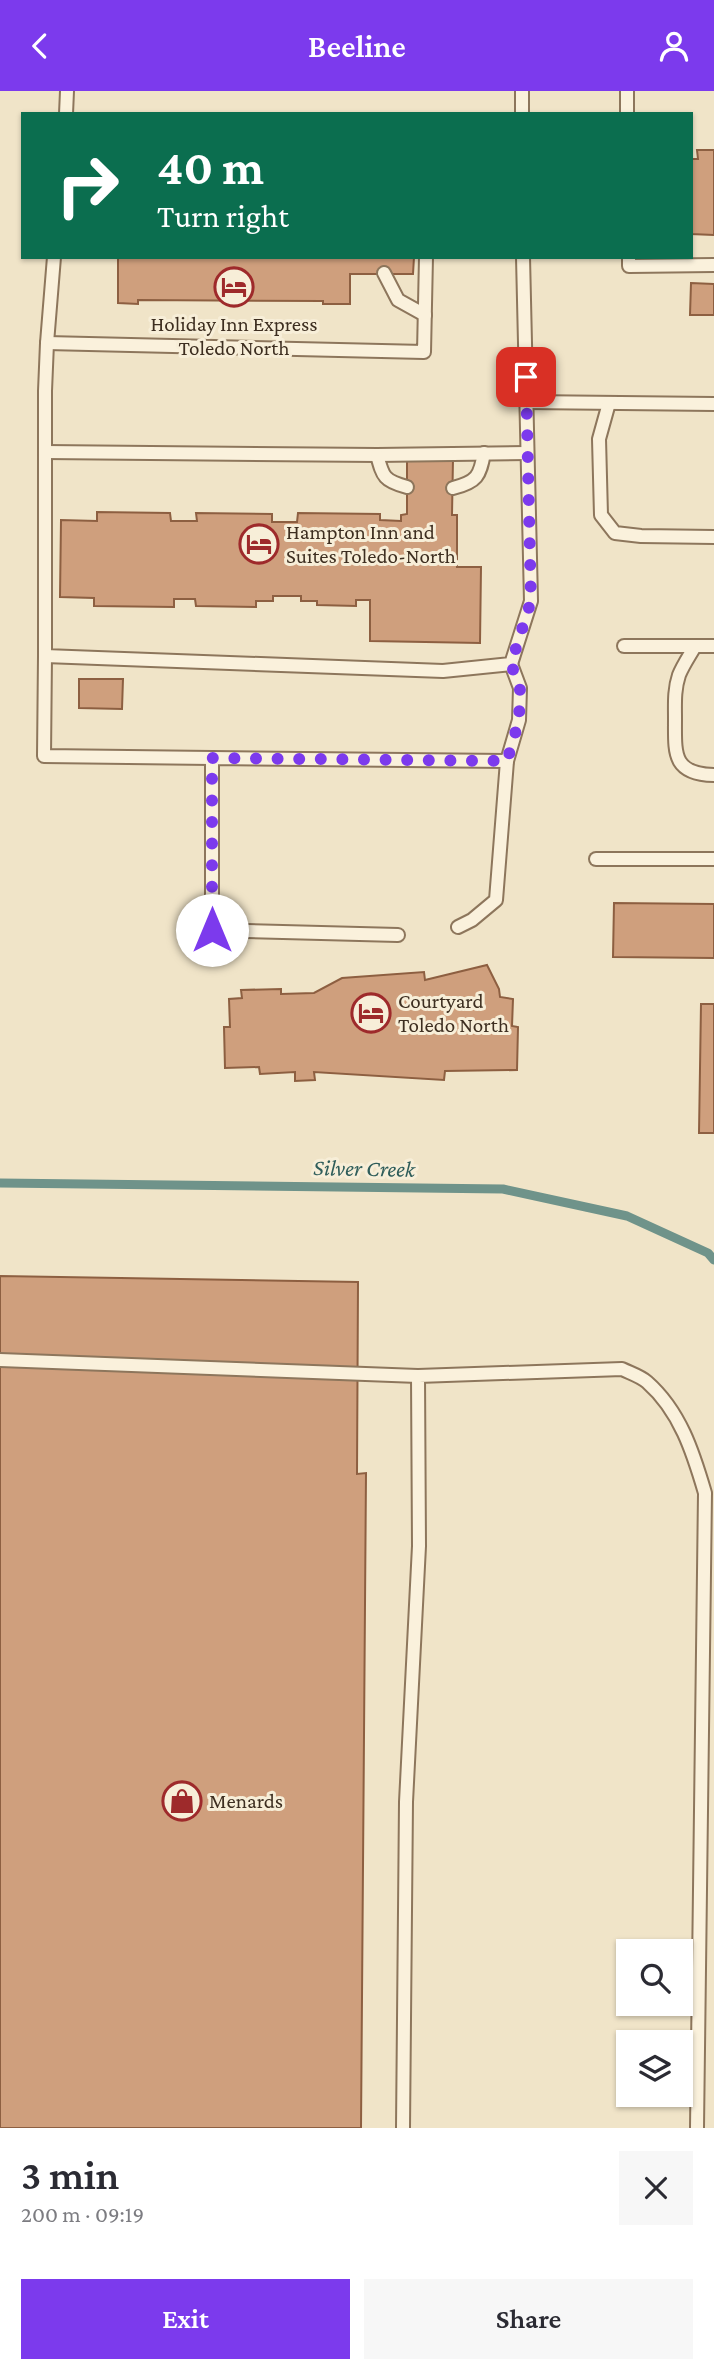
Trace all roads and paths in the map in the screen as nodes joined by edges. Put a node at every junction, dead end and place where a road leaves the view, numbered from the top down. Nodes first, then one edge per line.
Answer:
1 (67, 91) edge
2 (522, 91) edge
3 (627, 91) edge
4 (66, 112) edge
5 (522, 112) edge
6 (627, 112) edge
7 (54, 259) edge
8 (426, 259) edge
9 (523, 259) edge
10 (629, 259) edge
11 (714, 265) edge
12 (384, 273) dead end
13 (425, 315) junction
14 (47, 343) junction
15 (526, 401) junction
16 (608, 403) junction
17 (714, 404) edge
18 (45, 452) junction
19 (484, 453) junction
20 (527, 453) junction
21 (377, 455) junction
22 (407, 487) dead end
23 (453, 488) dead end
24 (714, 537) edge
25 (624, 646) dead end
26 (695, 646) junction
27 (714, 646) edge
28 (46, 656) junction
29 (511, 664) junction
30 (212, 758) junction
31 (507, 761) junction
32 (714, 775) edge
33 (596, 859) dead end
34 (714, 859) edge
35 (457, 926) dead end
36 (398, 935) dead end
37 (0, 1360) edge
38 (418, 1375) junction
39 (403, 2128) edge
40 (697, 2128) edge

1 - 4 lane
2 - 5 lane
3 - 6 lane
7 - 14 lane
8 - 13 lane
9 - 15 lane
10 - 11 lane
12 - 13 lane
13 - 14 lane
14 - 18 lane
15 - 16 lane
15 - 20 lane
16 - 17 lane
16 - 24 lane
18 - 21 lane
18 - 28 lane
19 - 20 lane
19 - 21 lane
19 - 23 lane
20 - 29 lane
21 - 22 lane
25 - 26 lane
26 - 27 lane
26 - 32 lane
28 - 29 lane
28 - 30 lane
29 - 31 lane
30 - 31 lane
30 - 36 lane
31 - 35 lane
33 - 34 lane
37 - 38 lane
38 - 39 lane
38 - 40 lane

